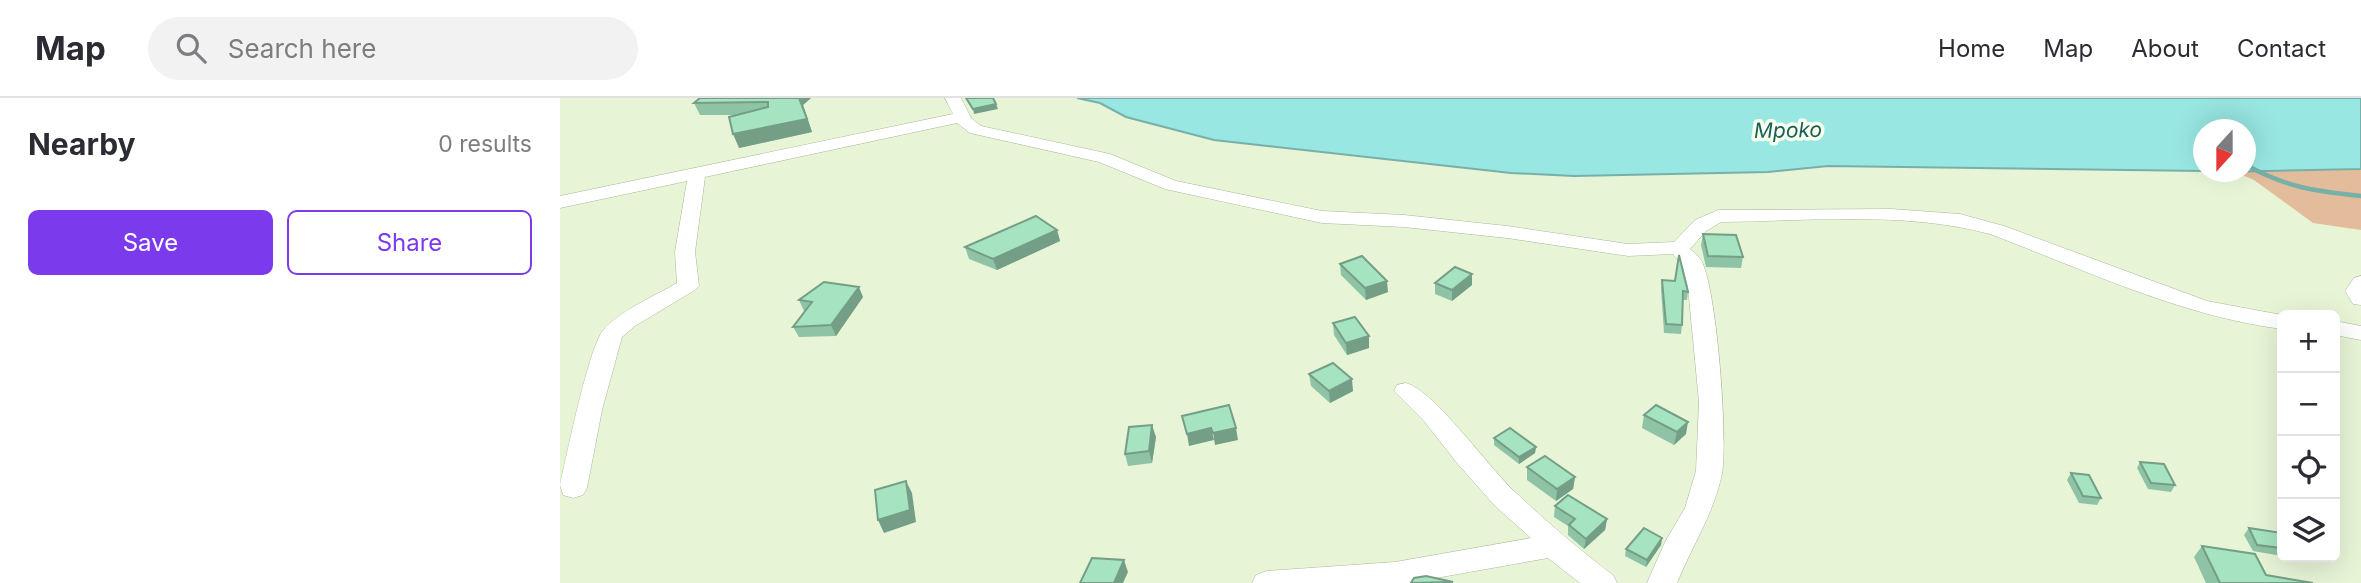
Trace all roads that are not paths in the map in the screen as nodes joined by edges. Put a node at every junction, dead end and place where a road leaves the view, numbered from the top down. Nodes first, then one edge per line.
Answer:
1 (953, 98) edge
2 (962, 117) junction
3 (697, 173) junction
4 (560, 202) edge
5 (1678, 248) junction
6 (2361, 282) edge
7 (2361, 299) edge
8 (2277, 321) edge
9 (2340, 329) edge
10 (2361, 333) edge
11 (1406, 391) dead end
12 (573, 488) dead end
13 (1553, 546) junction
14 (1267, 583) edge
15 (1602, 583) edge
16 (1664, 583) edge

1 - 2 street
2 - 3 street
2 - 5 street
3 - 4 street
3 - 12 street
5 - 8 street
5 - 16 street
6 - 7 street
9 - 10 street
11 - 13 street
13 - 14 street
13 - 15 street

